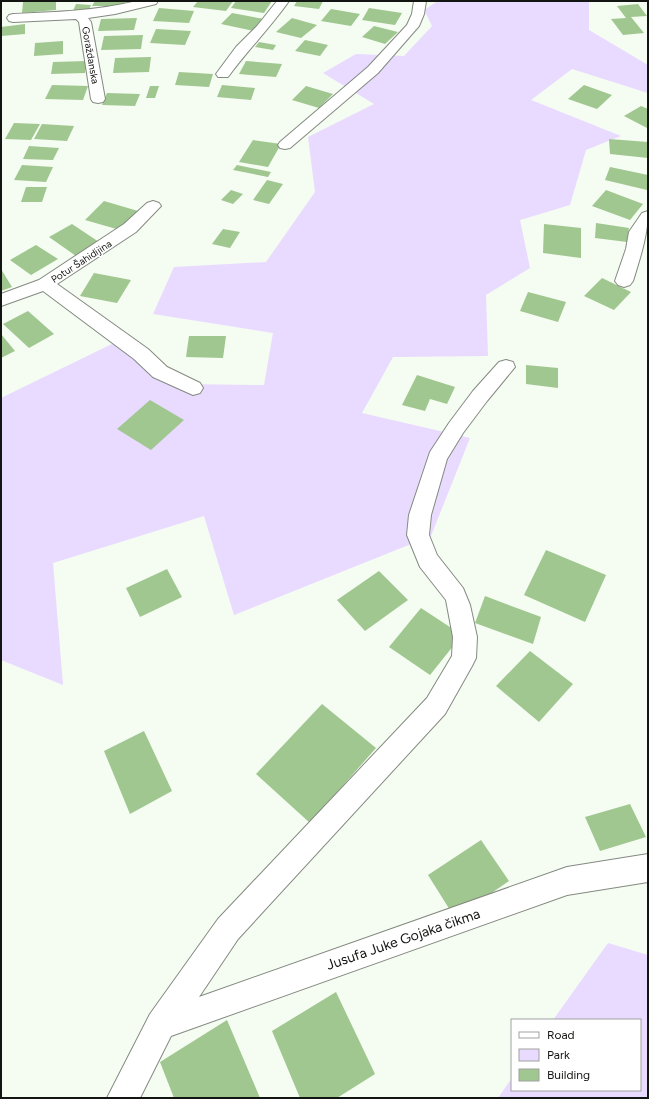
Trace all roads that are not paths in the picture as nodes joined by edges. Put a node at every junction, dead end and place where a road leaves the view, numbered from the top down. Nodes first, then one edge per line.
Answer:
1 (152, 1) edge
2 (283, 1) edge
3 (420, 1) edge
4 (80, 15) junction
5 (13, 18) dead end
6 (224, 74) dead end
7 (98, 100) dead end
8 (285, 145) dead end
9 (153, 206) dead end
10 (648, 216) edge
11 (624, 281) dead end
12 (45, 284) junction
13 (1, 300) edge
14 (506, 367) dead end
15 (193, 388) dead end
16 (648, 868) edge
17 (161, 1025) junction
18 (123, 1098) edge

1 - 4 street, Goraždanska
2 - 6 street
3 - 8 street
4 - 5 street
4 - 7 street, Goraždanska
9 - 12 street, Potur Šahidijina
10 - 11 street
12 - 13 street, Potur Šahidijina
12 - 15 street
14 - 17 street
16 - 17 street, Jusufa Juke Gojaka čikma
17 - 18 street

